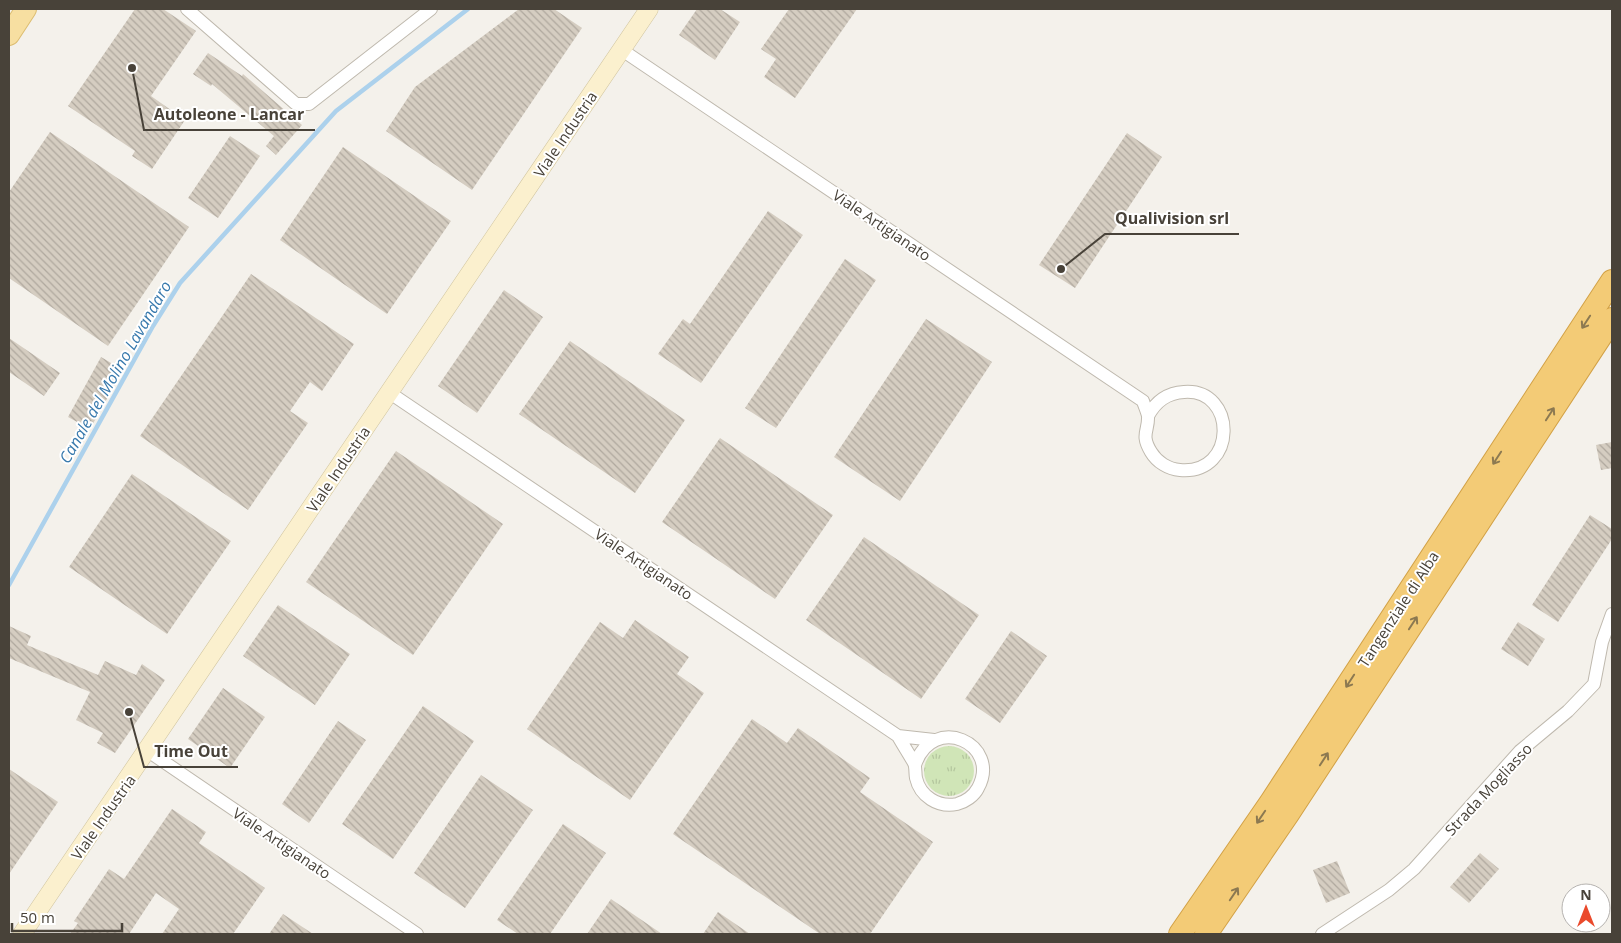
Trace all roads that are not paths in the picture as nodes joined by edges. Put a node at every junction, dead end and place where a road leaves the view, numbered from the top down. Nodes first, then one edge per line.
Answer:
1 (26, 9) edge
2 (187, 9) edge
3 (431, 9) edge
4 (649, 9) edge
5 (9, 35) edge
6 (622, 50) junction
7 (1612, 281) edge
8 (1612, 320) edge
9 (390, 393) junction
10 (1161, 399) junction
11 (1143, 401) junction
12 (1148, 416) junction
13 (1612, 614) edge
14 (898, 736) junction
15 (934, 740) junction
16 (148, 751) junction
17 (915, 765) junction
18 (22, 932) edge
19 (417, 934) edge
20 (1180, 934) edge
21 (1206, 934) edge
22 (1322, 934) edge

1 - 5 main road
2 - 3 street
4 - 6 street, Viale Industria
6 - 9 street, Viale Industria
6 - 11 street, Viale Artigianato
7 -> 20 highway, Tangenziale di Alba
21 -> 8 highway, Tangenziale di Alba
9 - 14 street, Viale Artigianato
9 - 16 street, Viale Industria
10 - 11 street
10 - 12 street
10 - 12 street
11 - 12 street
13 - 22 street, Strada Mogliasso
14 - 15 street
14 - 17 street
15 - 17 street
15 - 17 street
16 - 18 street, Viale Industria
16 - 19 street, Viale Artigianato

